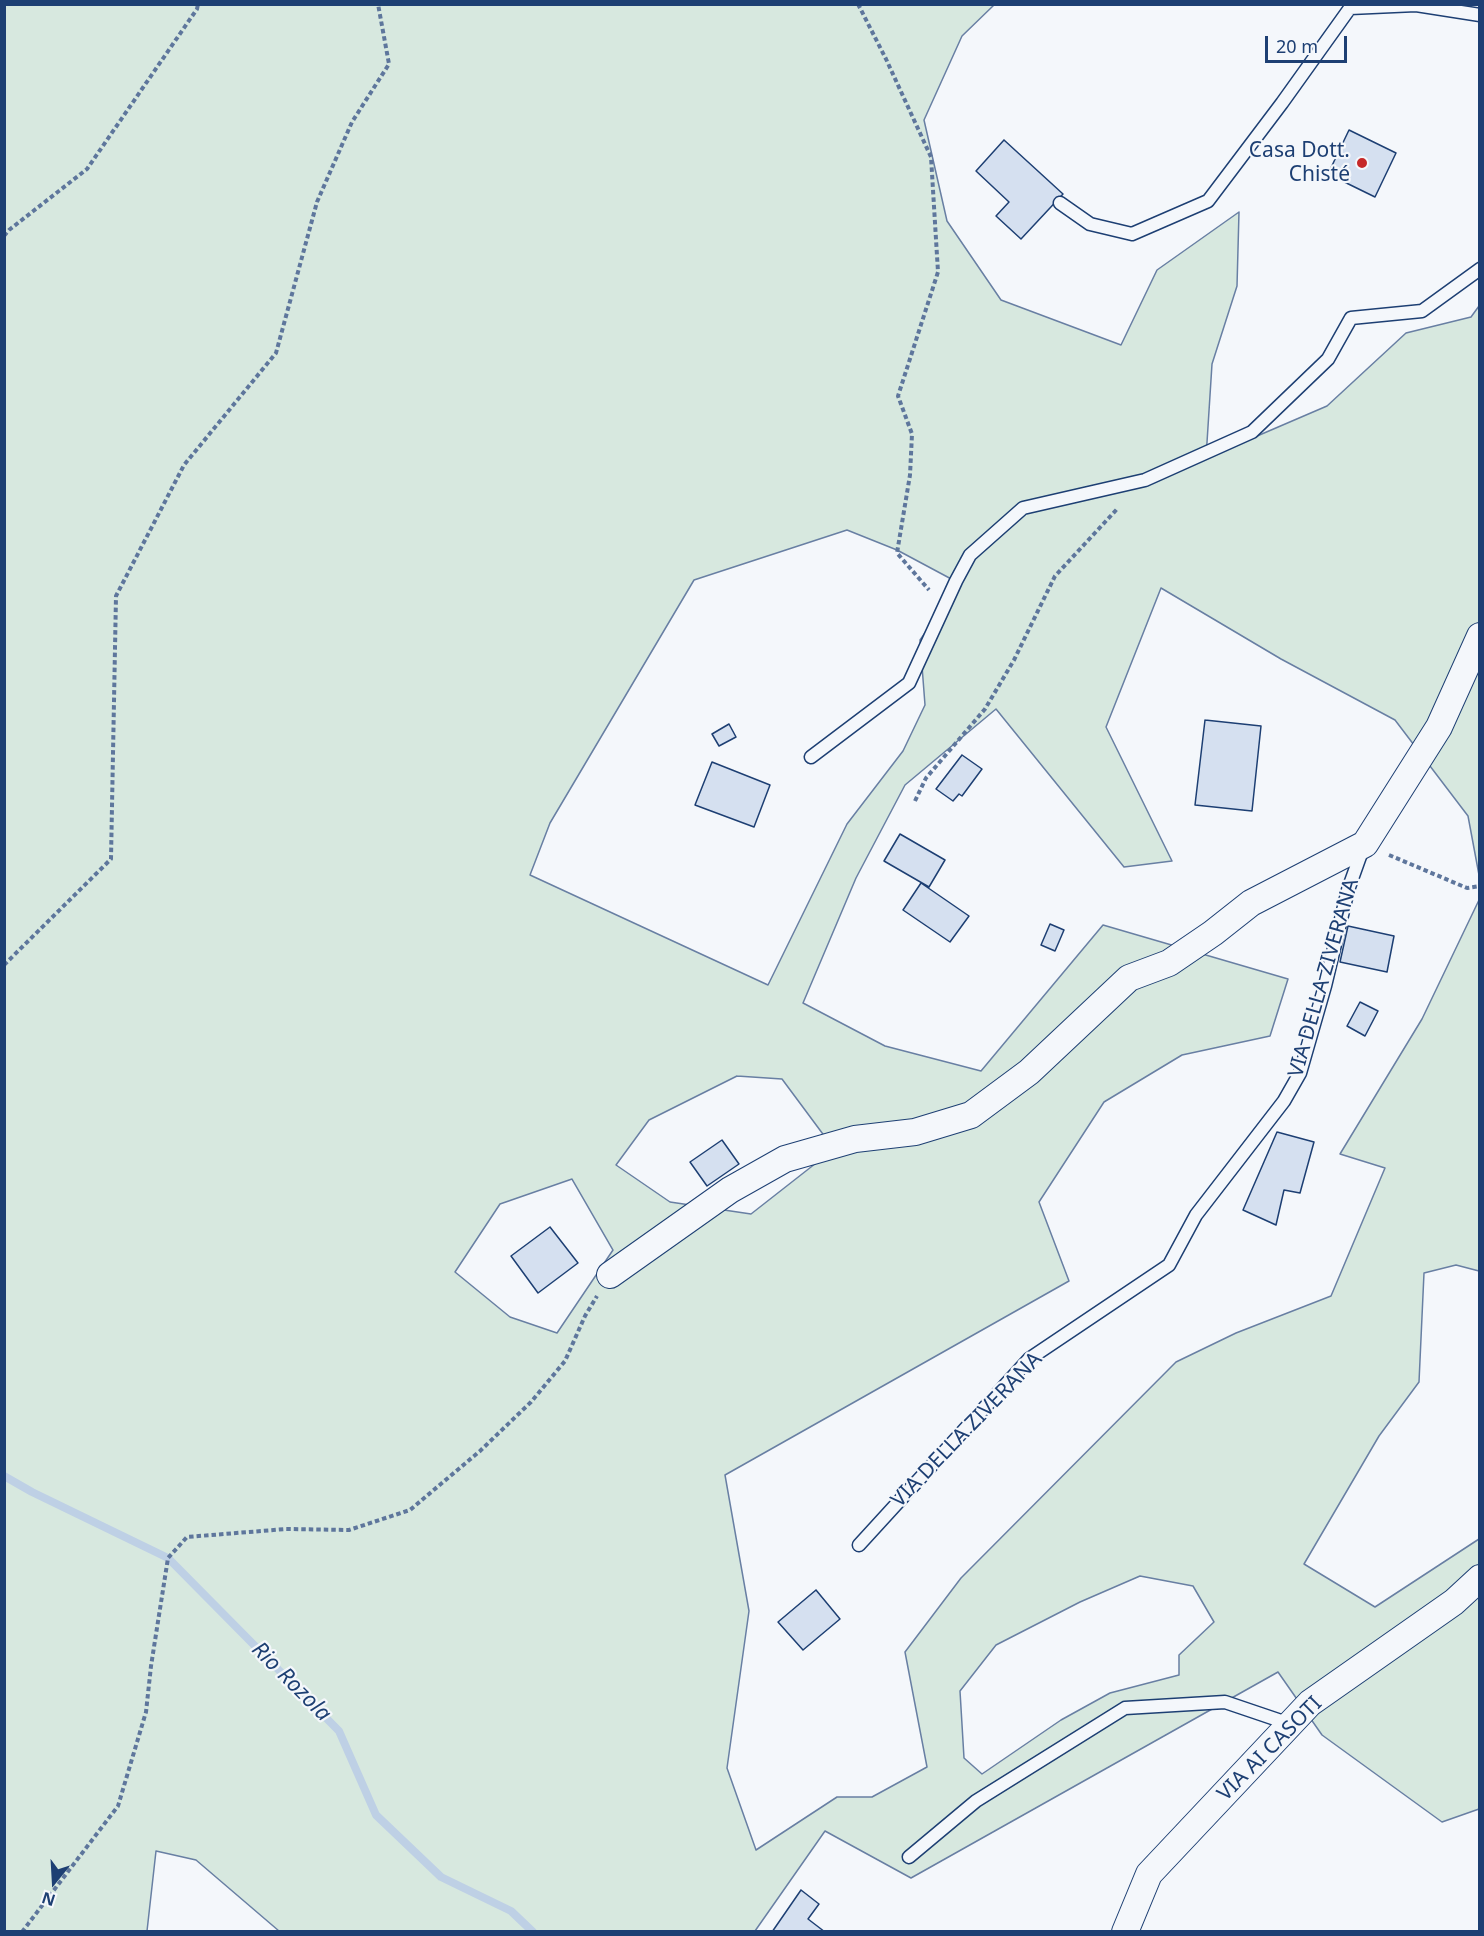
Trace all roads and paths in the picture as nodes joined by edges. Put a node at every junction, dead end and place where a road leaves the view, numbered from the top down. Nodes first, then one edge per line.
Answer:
1 (198, 4) edge
2 (378, 4) edge
3 (858, 4) edge
4 (1479, 15) edge
5 (1060, 203) dead end
6 (4, 236) edge
7 (1479, 269) edge
8 (1145, 480) junction
9 (944, 606) junction
10 (1479, 636) edge
11 (811, 757) dead end
12 (915, 801) dead end
13 (1365, 844) junction
14 (1479, 886) edge
15 (4, 965) edge
16 (610, 1275) joint
17 (859, 1545) dead end
18 (1479, 1578) edge
19 (1290, 1724) junction
20 (909, 1857) dead end
21 (22, 1932) edge
22 (1125, 1932) edge

1 - 6 path
2 - 15 path
3 - 9 path
4 - 5 lane
7 - 8 lane
8 - 9 lane
8 - 12 path
9 - 11 lane
10 - 13 street, VIA DELLA ZIVERANA
13 - 14 path
13 - 16 street, VIA DELLA ZIVERANA
13 - 17 lane, VIA DELLA ZIVERANA
16 - 21 path
18 - 19 street, VIA AI CASOTI
19 - 20 lane
19 - 22 street, VIA AI CASOTI

